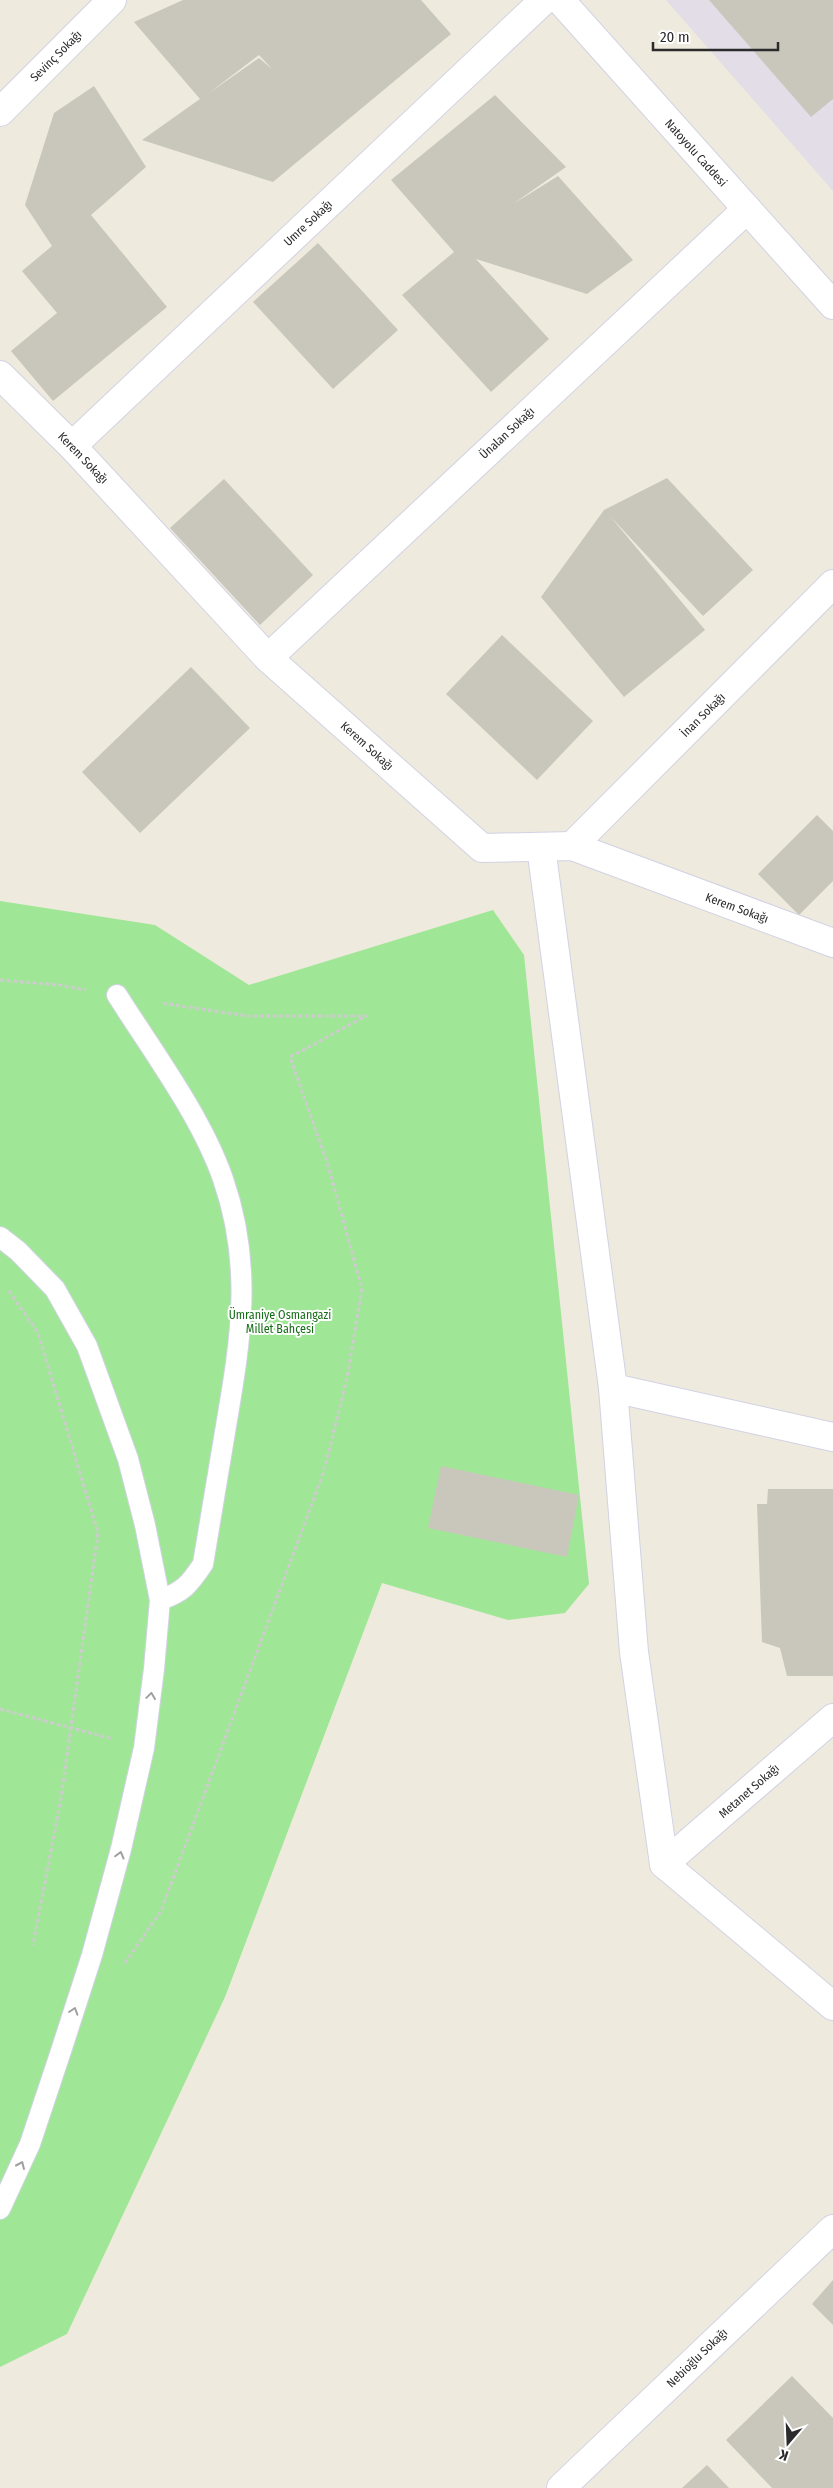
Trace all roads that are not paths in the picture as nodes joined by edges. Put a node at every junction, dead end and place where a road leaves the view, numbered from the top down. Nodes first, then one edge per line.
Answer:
1 (112, 0) edge
2 (544, 0) edge
3 (560, 0) edge
4 (0, 112) edge
5 (747, 209) junction
6 (833, 305) edge
7 (0, 375) edge
8 (72, 446) junction
9 (833, 584) edge
10 (268, 658) junction
11 (572, 846) junction
12 (540, 847) junction
13 (828, 935) edge
14 (117, 995) dead end
15 (0, 1237) edge
16 (613, 1388) junction
17 (833, 1437) edge
18 (160, 1600) junction
19 (833, 1718) edge
20 (664, 1864) junction
21 (833, 2006) edge
22 (0, 2209) edge
23 (833, 2228) edge
24 (561, 2488) edge

1 - 4 street, Sevinç Sokağı
2 - 8 street, Umre Sokağı
3 - 5 street, Natoyolu Caddesi
5 - 6 street, Natoyolu Caddesi
5 - 10 street, Ünalan Sokağı
7 - 8 street, Kerem Sokağı
8 - 10 street, Kerem Sokağı
9 - 11 street, İnan Sokağı
10 - 12 street, Kerem Sokağı
11 - 12 street, Kerem Sokağı
11 - 13 street, Kerem Sokağı
12 - 16 street
14 - 18 lane
15 - 18 lane
16 - 17 street
16 - 20 street
22 -> 18 lane
19 - 20 street, Metanet Sokağı
20 - 21 street
23 - 24 street, Nebioğlu Sokağı

